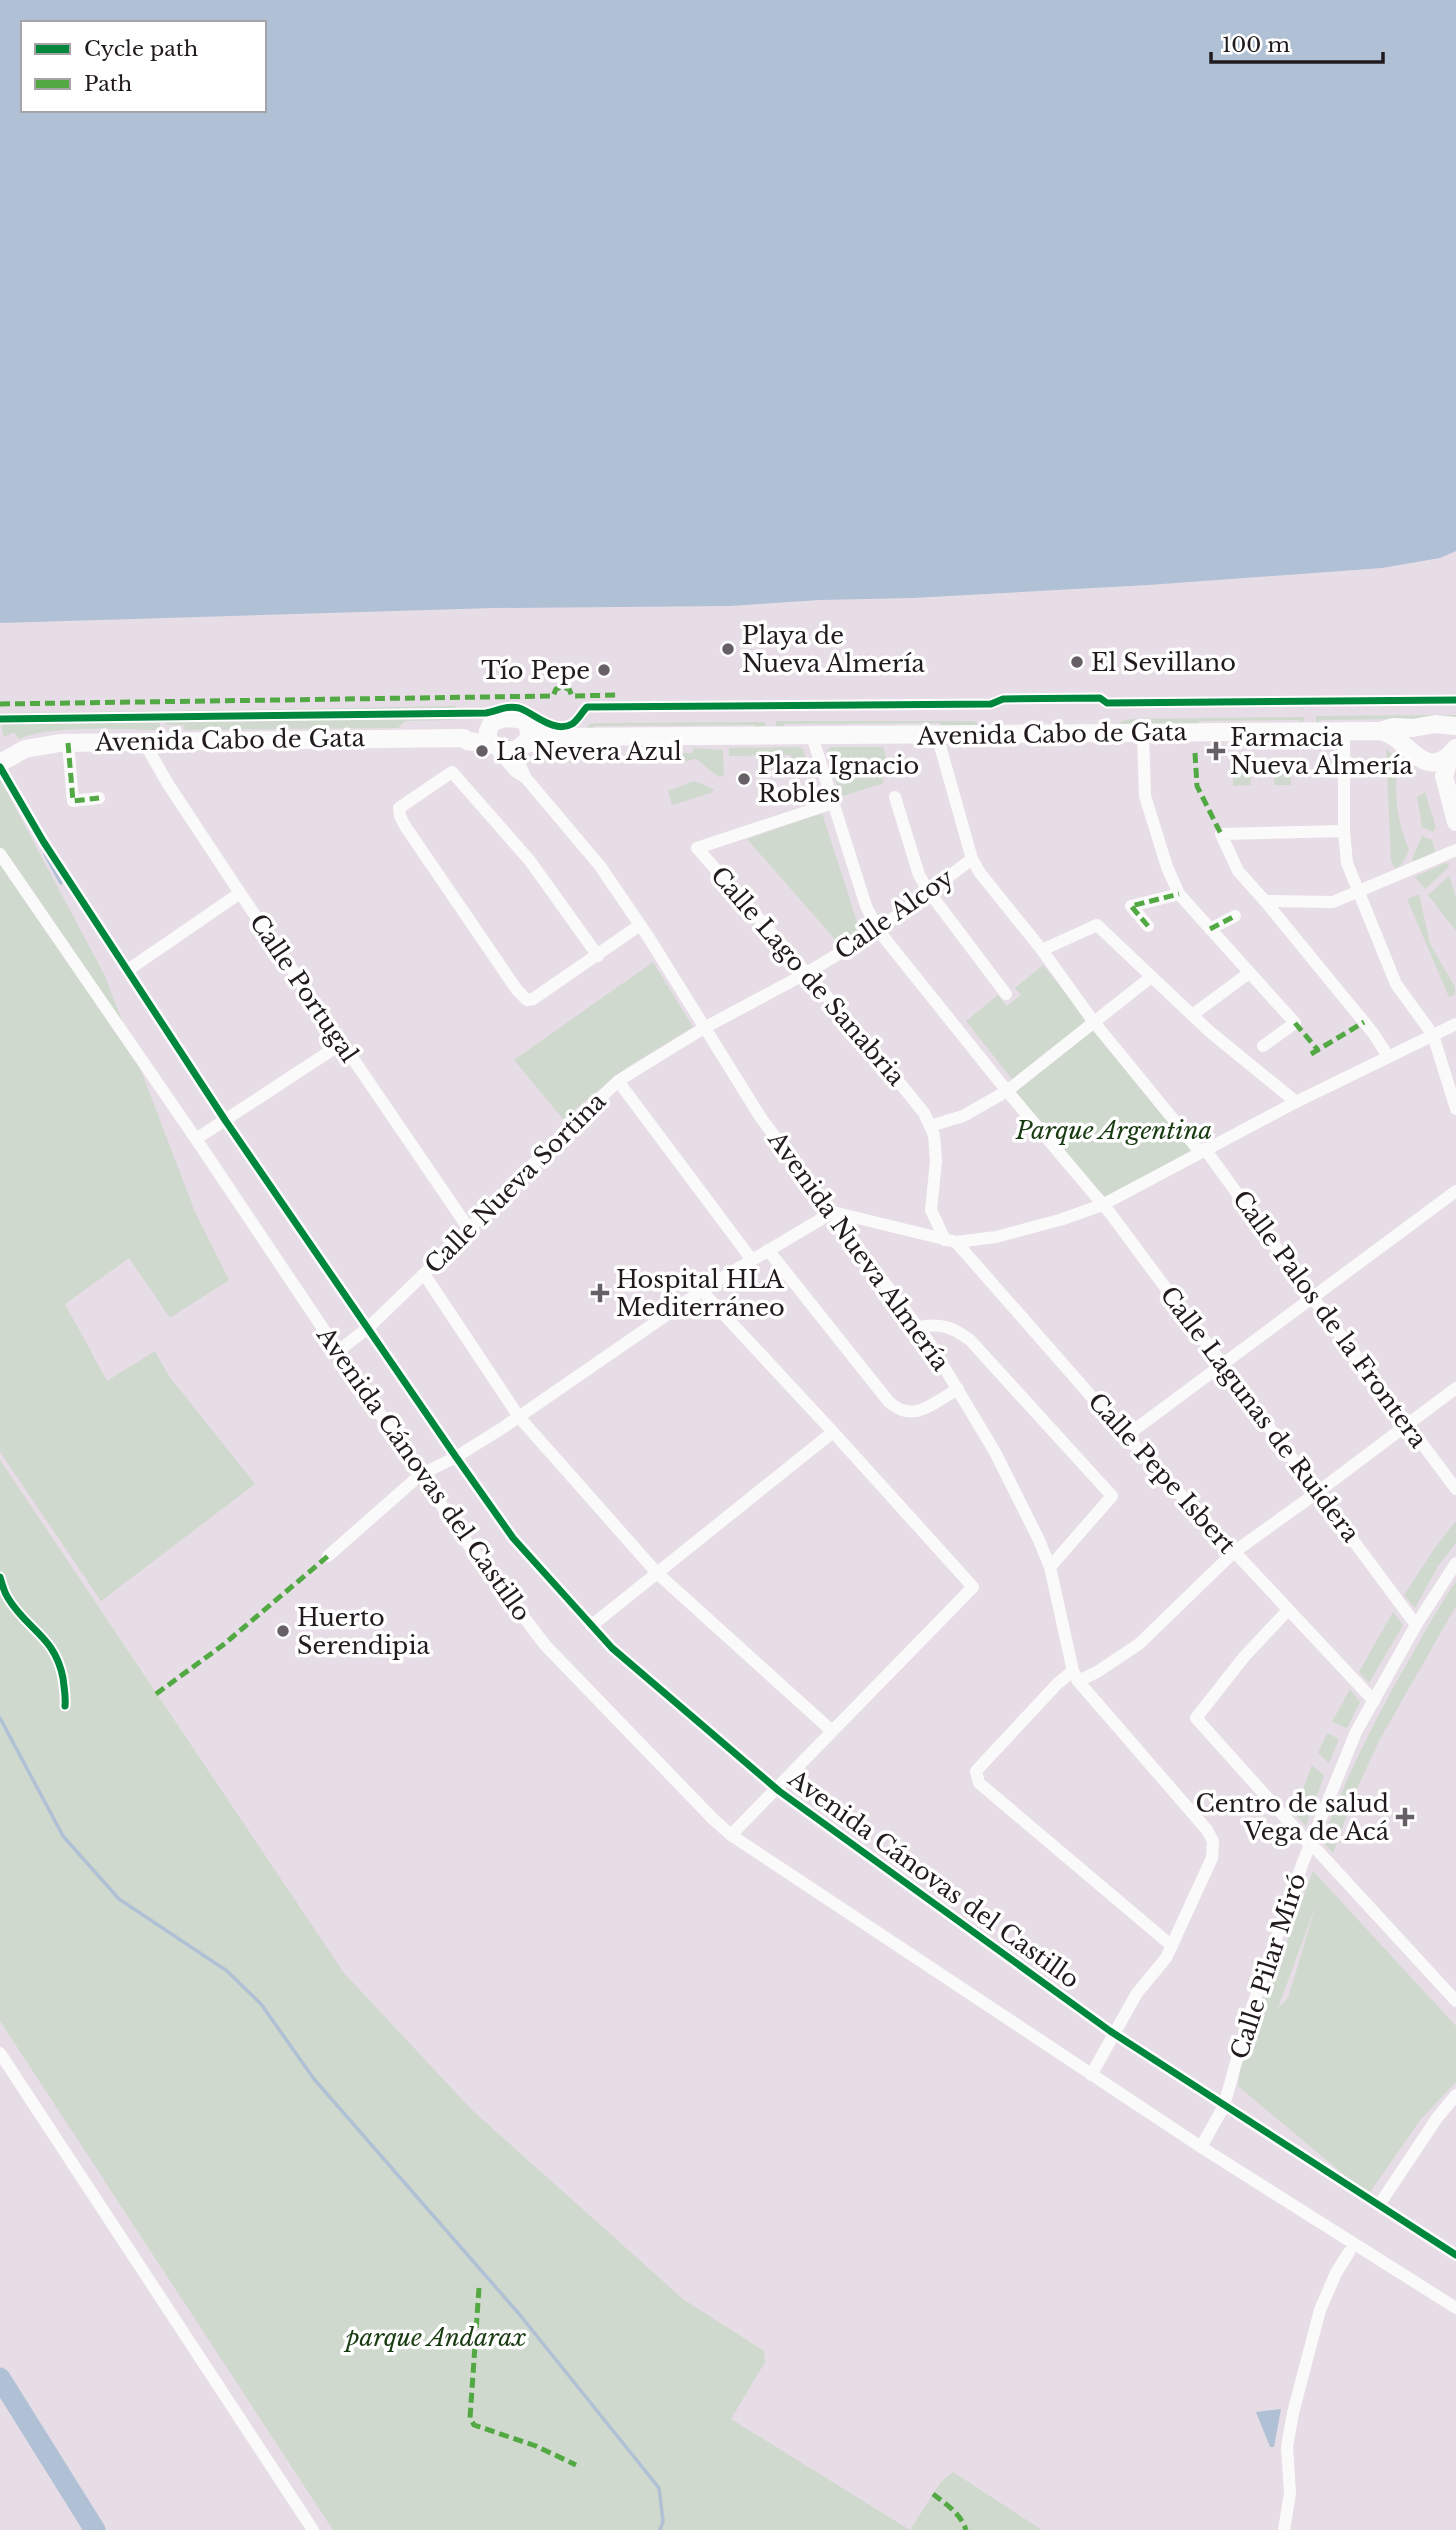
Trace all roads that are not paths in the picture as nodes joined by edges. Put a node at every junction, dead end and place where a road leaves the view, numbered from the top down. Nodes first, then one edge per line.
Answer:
1 (527, 723) junction
2 (1453, 728) edge
3 (1413, 729) junction
4 (1344, 731) junction
5 (1380, 731) junction
6 (1143, 733) junction
7 (937, 735) junction
8 (811, 736) junction
9 (555, 737) junction
10 (492, 739) junction
11 (145, 742) junction
12 (68, 743) junction
13 (522, 746) junction
14 (1405, 747) junction
15 (1454, 750) edge
16 (1423, 759) junction
17 (0, 765) edge
18 (525, 777) junction
19 (1445, 783) junction
20 (895, 797) dead end
21 (99, 798) dead end
22 (833, 803) junction
23 (1456, 822) edge
24 (1344, 831) junction
25 (1456, 850) edge
26 (0, 854) edge
27 (972, 859) junction
28 (1359, 891) junction
29 (929, 892) junction
30 (240, 893) junction
31 (1179, 894) junction
32 (1265, 901) junction
33 (1235, 916) dead end
34 (640, 925) junction
35 (1148, 926) dead end
36 (1210, 929) junction
37 (878, 930) junction
38 (1042, 950) junction
39 (598, 956) junction
40 (128, 970) junction
41 (1249, 973) junction
42 (805, 974) junction
43 (1151, 977) junction
44 (1006, 994) dead end
45 (1192, 1015) junction
46 (1093, 1021) junction
47 (1456, 1024) edge
48 (704, 1028) junction
49 (1433, 1035) junction
50 (341, 1044) junction
51 (1263, 1046) dead end
52 (1388, 1056) junction
53 (618, 1081) junction
54 (1007, 1091) junction
55 (1296, 1102) junction
56 (1456, 1109) edge
57 (225, 1119) junction
58 (930, 1126) junction
59 (196, 1139) junction
60 (1202, 1151) junction
61 (1456, 1191) edge
62 (1102, 1205) junction
63 (833, 1212) junction
64 (469, 1229) junction
65 (951, 1241) junction
66 (768, 1250) junction
67 (752, 1260) junction
68 (424, 1274) junction
69 (702, 1291) junction
70 (1312, 1297) junction
71 (369, 1327) junction
72 (919, 1327) junction
73 (337, 1352) junction
74 (1222, 1364) junction
75 (1456, 1388) edge
76 (958, 1389) junction
77 (519, 1417) junction
78 (1407, 1425) junction
79 (833, 1432) junction
80 (1126, 1436) junction
81 (456, 1457) junction
82 (420, 1475) junction
83 (1456, 1489) edge
84 (1318, 1492) junction
85 (1234, 1552) junction
86 (328, 1556) dead end
87 (1456, 1563) edge
88 (1050, 1567) junction
89 (657, 1573) junction
90 (1288, 1610) junction
91 (1416, 1625) junction
92 (591, 1626) junction
93 (1076, 1676) junction
94 (1374, 1701) junction
95 (832, 1731) junction
96 (776, 1789) junction
97 (731, 1835) junction
98 (1309, 1844) junction
99 (1172, 1946) junction
100 (1456, 2001) edge
101 (1114, 2034) junction
102 (0, 2053) edge
103 (1091, 2075) junction
104 (1456, 2095) edge
105 (1224, 2106) junction
106 (1201, 2147) junction
107 (1379, 2205) junction
108 (1349, 2252) dead end
109 (1456, 2255) edge
110 (1456, 2308) edge
111 (313, 2530) edge
112 (1284, 2530) edge

1 - 9 main road, Avenida Cabo de Gata
1 - 10 main road
1 - 13 main road
2 - 3 main road, Avenida Cabo de Gata
3 - 5 main road, Avenida Cabo de Gata
3 - 14 main road
4 - 5 main road, Avenida Cabo de Gata
4 - 6 main road, Avenida Cabo de Gata
4 - 24 street
5 - 14 main road
6 - 7 main road, Avenida Cabo de Gata
6 - 31 street
7 - 8 main road, Avenida Cabo de Gata
7 - 27 street, Calle Palos de la Frontera
8 - 9 main road, Avenida Cabo de Gata
8 - 22 street, Calle Lagunas de Ruidera
9 - 13 main road, Avenida Cabo de Gata
10 - 11 main road, Avenida Cabo de Gata
10 - 13 main road
10 - 18 street, Avenida Nueva Almería
11 - 12 main road, Avenida Cabo de Gata
11 - 30 street, Calle Portugal
12 - 17 main road, Avenida Cabo de Gata
12 - 21 street
13 - 18 street, Avenida Nueva Almería
14 - 16 main road
15 - 16 main road
15 - 19 main road
16 - 19 main road
17 - 40 street, Avenida Cánovas del Castillo
18 - 34 street, Avenida Nueva Almería
19 - 23 main road
20 - 29 street
22 - 37 street, Calle Lagunas de Ruidera
22 - 42 street, Calle Lago de Sanabria
24 - 28 street
24 - 32 street
25 - 28 street
26 - 59 street, Avenida Cánovas del Castillo
27 - 29 street, Calle Alcoy
27 - 38 street, Calle Palos de la Frontera
28 - 32 street
28 - 49 street
29 - 37 street, Calle Alcoy
29 - 44 street
30 - 40 street
30 - 50 street, Calle Portugal
31 - 35 street
31 - 36 street
32 - 52 street
33 - 36 street
34 - 39 street
34 - 48 street, Avenida Nueva Almería
36 - 41 street
37 - 42 street, Calle Alcoy
37 - 54 street, Calle Lagunas de Ruidera
38 - 43 street
38 - 46 street, Calle Palos de la Frontera
39 - 39 street
40 - 57 street, Avenida Cánovas del Castillo
41 - 45 street
41 - 51 street
42 - 48 street, Calle Alcoy
42 - 58 street, Calle Lago de Sanabria
43 - 45 street
43 - 46 street
45 - 55 street
46 - 54 street
46 - 60 street, Calle Palos de la Frontera
47 - 49 street
48 - 53 street, Calle Nueva Sortina
48 - 63 street, Avenida Nueva Almería
49 - 52 street
49 - 56 street
50 - 57 street
50 - 64 street, Calle Portugal
52 - 55 street
53 - 64 street, Calle Nueva Sortina
53 - 67 street
54 - 58 street
54 - 62 street, Calle Lagunas de Ruidera
55 - 60 street
57 - 59 street
57 - 71 street, Avenida Cánovas del Castillo
58 - 65 street, Calle Lago de Sanabria
59 - 73 street, Avenida Cánovas del Castillo
60 - 62 street
60 - 70 street, Calle Palos de la Frontera
61 - 70 street
62 - 65 street
62 - 74 street, Calle Lagunas de Ruidera
63 - 65 street
63 - 66 street
63 - 72 street, Avenida Nueva Almería
64 - 68 street, Calle Nueva Sortina
65 - 80 street, Calle Pepe Isbert
66 - 67 street
66 - 76 street
67 - 69 street
68 - 71 street, Calle Nueva Sortina
68 - 77 street
69 - 77 street
69 - 79 street
70 - 74 street
70 - 78 street, Calle Palos de la Frontera
71 - 73 street, Calle Nueva Sortina
71 - 81 street, Avenida Cánovas del Castillo
72 - 76 street, Avenida Nueva Almería
72 - 88 street
73 - 82 street, Avenida Cánovas del Castillo
74 - 80 street
74 - 84 street, Calle Lagunas de Ruidera
75 - 78 street
76 - 88 street, Avenida Nueva Almería
77 - 81 street
77 - 89 street
78 - 83 street, Calle Palos de la Frontera
78 - 84 street
79 - 89 street
79 - 95 street
80 - 85 street, Calle Pepe Isbert
81 - 82 street
81 - 92 street, Avenida Cánovas del Castillo
82 - 86 street
82 - 97 street, Avenida Cánovas del Castillo
84 - 85 street
84 - 91 street, Calle Lagunas de Ruidera
85 - 90 street, Calle Pepe Isbert
85 - 93 street
87 - 91 street, Calle Pilar Miró
88 - 93 street, Avenida Nueva Almería
89 - 92 street
89 - 95 street
90 - 94 street, Calle Pepe Isbert
90 - 98 street
91 - 94 street, Calle Pilar Miró
92 - 96 street, Avenida Cánovas del Castillo
93 - 99 street, Avenida Nueva Almería
93 - 99 street
94 - 98 street, Calle Pilar Miró
95 - 96 street
96 - 97 street
96 - 101 street, Avenida Cánovas del Castillo
97 - 103 street, Avenida Cánovas del Castillo
98 - 100 street
98 - 105 street, Calle Pilar Miró
99 - 101 street, Avenida Nueva Almería
101 - 103 street, Avenida Nueva Almería
101 - 105 street, Avenida Cánovas del Castillo
102 - 111 street
103 - 106 street, Avenida Cánovas del Castillo
104 - 107 street
105 - 106 street, Calle Pilar Miró
105 - 107 street, Avenida Cánovas del Castillo
106 - 110 street, Avenida Cánovas del Castillo
107 - 109 street, Avenida Cánovas del Castillo
108 - 112 street

